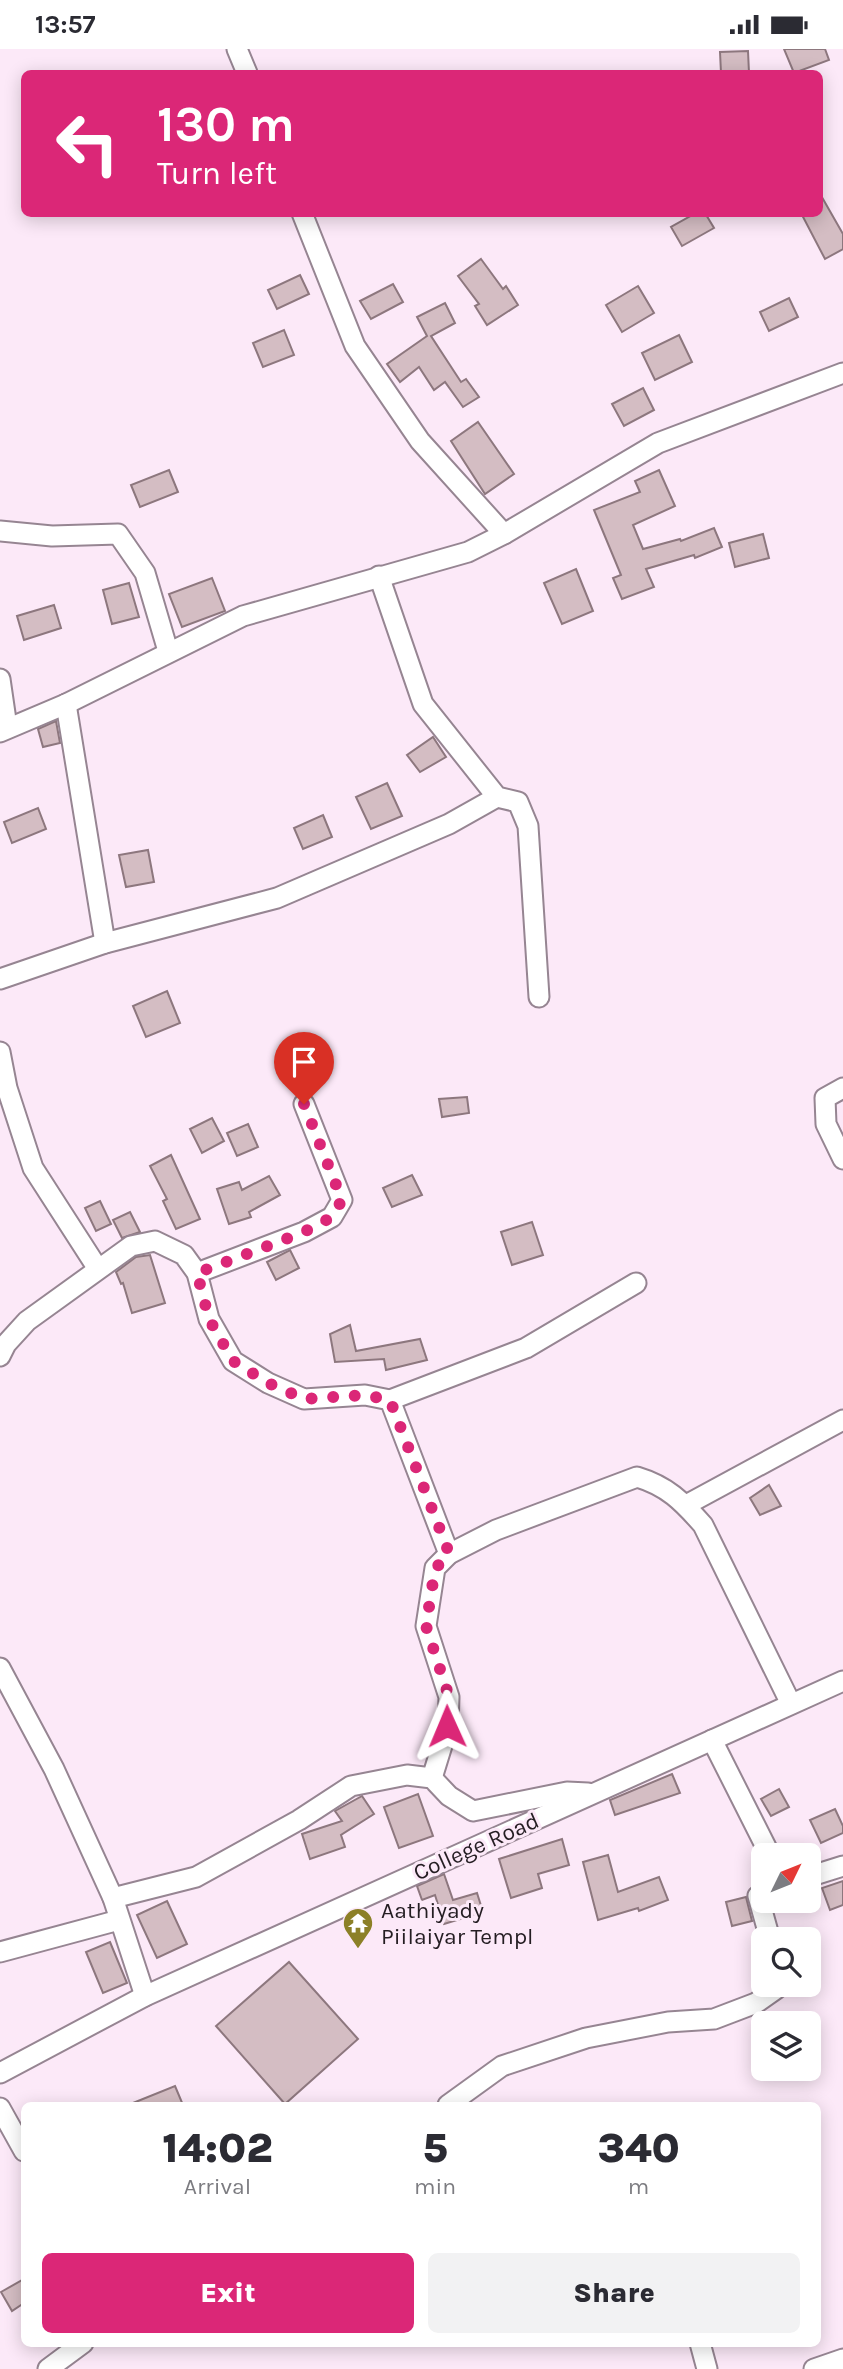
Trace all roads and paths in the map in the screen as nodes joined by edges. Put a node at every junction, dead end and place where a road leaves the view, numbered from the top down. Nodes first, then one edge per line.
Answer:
1 (237, 49) edge
2 (246, 70) edge
3 (304, 217) edge
4 (843, 373) edge
5 (0, 531) edge
6 (504, 534) junction
7 (379, 576) junction
8 (168, 651) junction
9 (0, 679) edge
10 (66, 704) junction
11 (4, 729) edge
12 (496, 797) junction
13 (105, 943) junction
14 (0, 979) edge
15 (539, 997) dead end
16 (0, 1052) edge
17 (843, 1089) edge
18 (304, 1104) dead end
19 (843, 1159) edge
20 (97, 1269) junction
21 (197, 1273) junction
22 (636, 1283) dead end
23 (0, 1356) edge
24 (390, 1400) junction
25 (843, 1420) edge
26 (686, 1505) junction
27 (449, 1553) junction
28 (0, 1668) edge
29 (843, 1681) edge
30 (791, 1704) junction
31 (712, 1740) junction
32 (432, 1778) junction
33 (593, 1794) junction
34 (764, 1843) edge
35 (843, 1866) edge
36 (821, 1873) edge
37 (113, 1898) junction
38 (119, 1920) junction
39 (0, 1952) edge
40 (145, 1996) junction
41 (765, 1997) edge
42 (0, 2073) edge
43 (452, 2102) edge
44 (0, 2108) edge
45 (21, 2146) edge
46 (78, 2347) edge
47 (701, 2347) edge
48 (843, 2359) edge
49 (48, 2369) edge
50 (706, 2369) edge
51 (814, 2369) edge

1 - 2 street
3 - 6 street
4 - 6 street
5 - 8 street
6 - 7 street
7 - 8 street
7 - 12 street
8 - 10 street
9 - 11 street
10 - 11 street
10 - 13 street
12 - 13 street
12 - 15 street
13 - 14 street
16 - 20 street
17 - 19 street
18 - 21 street
20 - 21 street
20 - 23 street
21 - 24 street
22 - 24 street
24 - 27 street
25 - 26 street
26 - 27 street
26 - 30 street
27 - 32 street
28 - 37 street
29 - 30 street, College Road
30 - 31 street, College Road
31 - 33 street, College Road
31 - 34 street
32 - 33 street
32 - 37 street
33 - 40 street, College Road
35 - 36 street
37 - 38 street
38 - 39 street
38 - 40 street
40 - 42 street, College Road
41 - 43 street
44 - 45 street
46 - 49 street
47 - 50 street
48 - 51 street

